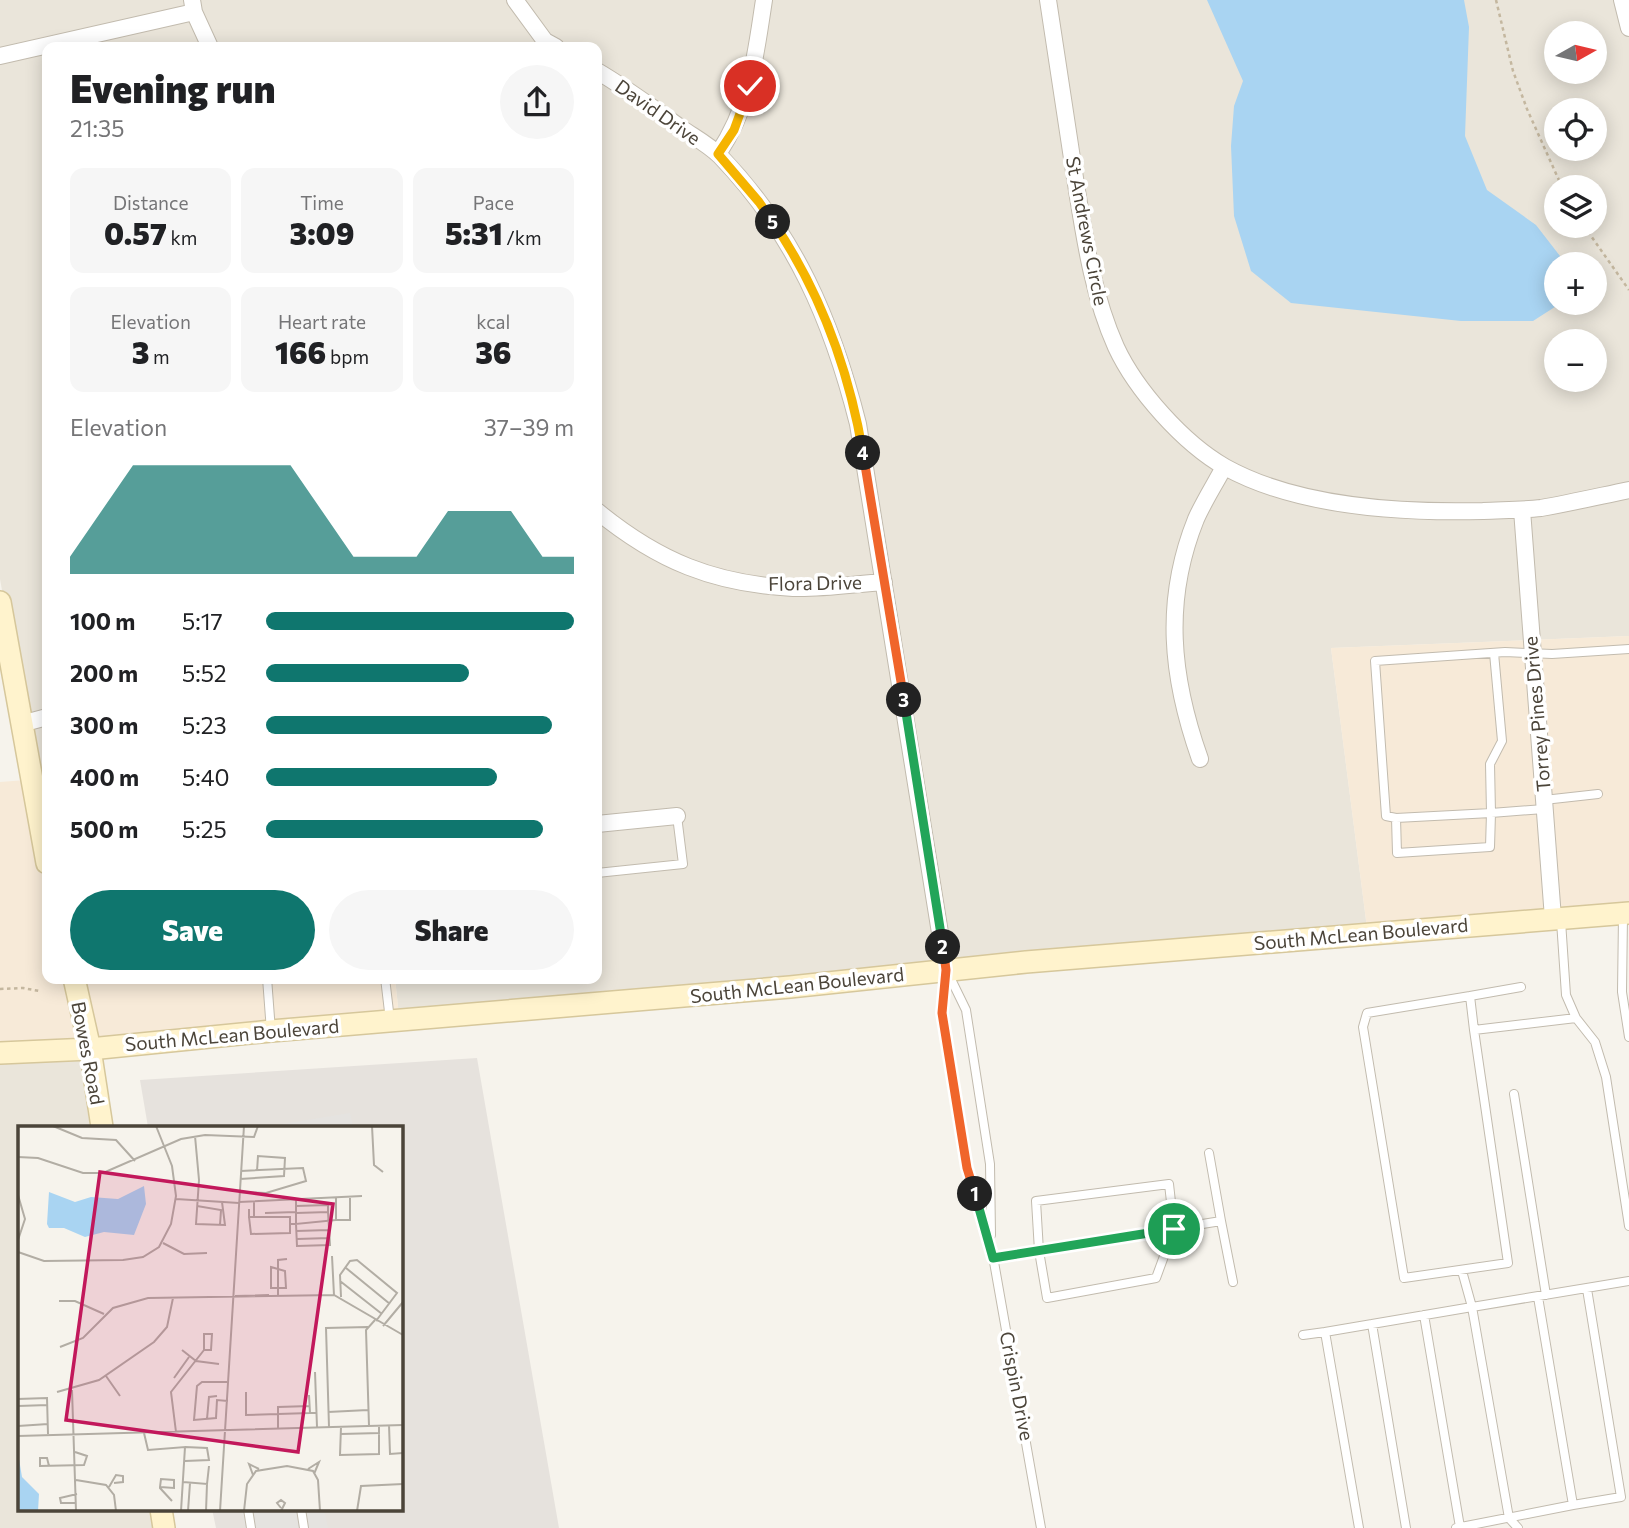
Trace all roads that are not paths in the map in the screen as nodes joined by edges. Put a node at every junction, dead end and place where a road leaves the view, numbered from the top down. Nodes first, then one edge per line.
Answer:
1 (515, 0) edge
2 (764, 0) edge
3 (1048, 0) edge
4 (1622, 0) edge
5 (193, 6) edge
6 (1629, 29) edge
7 (54, 42) edge
8 (208, 42) edge
9 (547, 42) edge
10 (42, 45) edge
11 (0, 56) edge
12 (602, 74) edge
13 (718, 154) junction
14 (1224, 467) junction
15 (1629, 489) edge
16 (1521, 510) junction
17 (602, 516) edge
18 (884, 582) junction
19 (0, 602) edge
20 (1629, 649) edge
21 (1494, 653) junction
22 (1532, 653) junction
23 (42, 718) edge
24 (21, 724) junction
25 (1200, 759) dead end
26 (39, 785) edge
27 (1598, 794) dead end
28 (1544, 804) junction
29 (1491, 813) junction
30 (42, 815) edge
31 (677, 816) joint
32 (1396, 818) junction
33 (602, 824) edge
34 (602, 872) edge
35 (1626, 913) edge
36 (1557, 918) junction
37 (946, 970) junction
38 (75, 984) edge
39 (267, 984) edge
40 (386, 984) edge
41 (1521, 987) dead end
42 (1470, 996) junction
43 (1576, 1018) junction
44 (390, 1020) junction
45 (1474, 1030) junction
46 (271, 1031) junction
47 (1629, 1037) edge
48 (90, 1049) junction
49 (0, 1053) edge
50 (1514, 1094) dead end
51 (102, 1126) edge
52 (1209, 1153) dead end
53 (1221, 1221) junction
54 (1629, 1226) edge
55 (1174, 1229) junction
56 (991, 1245) junction
57 (1039, 1251) junction
58 (993, 1258) junction
59 (1462, 1271) junction
60 (1233, 1282) dead end
61 (1629, 1282) edge
62 (1587, 1289) junction
63 (1542, 1296) junction
64 (1472, 1307) junction
65 (1424, 1315) junction
66 (1372, 1324) junction
67 (1325, 1332) junction
68 (1303, 1335) dead end
69 (1573, 1505) junction
70 (161, 1510) edge
71 (248, 1510) edge
72 (301, 1510) edge
73 (1509, 1518) junction
74 (1458, 1527) edge
75 (164, 1528) edge
76 (251, 1528) edge
77 (304, 1528) edge
78 (1041, 1528) edge
79 (1359, 1528) edge
80 (1406, 1528) edge
81 (1518, 1528) edge

1 - 9 street
2 - 13 street
3 - 14 street, St Andrews Circle
4 - 6 street
5 - 7 street
5 - 8 street
10 - 11 street
12 - 13 street, David Drive
13 - 18 street, Crispin Drive
14 - 16 street, St Andrews Circle
14 - 25 street
15 - 16 street, St Andrews Circle
16 - 22 street, Torrey Pines Drive
17 - 18 street, Flora Drive
18 - 37 street, Crispin Drive
19 - 24 main road
20 - 22 lane
21 - 22 lane
21 - 29 lane
21 - 32 lane
22 - 28 street, Torrey Pines Drive
23 - 24 street
24 - 26 main road
26 - 30 main road
27 - 28 lane
28 - 29 lane
28 - 36 street, Torrey Pines Drive
29 - 32 lane
29 - 32 lane
31 - 33 street
31 - 34 lane
35 - 36 main road, South McLean Boulevard
35 - 47 lane
36 - 37 main road, South McLean Boulevard
36 - 43 lane
37 - 44 main road, South McLean Boulevard
37 - 56 lane, Crispin Drive
37 - 56 lane, Crispin Drive
38 - 48 main road, Bowes Road
39 - 46 lane
40 - 44 lane
41 - 42 lane
42 - 45 lane
42 - 59 lane
43 - 45 lane
43 - 54 lane
44 - 46 main road, South McLean Boulevard
45 - 59 lane
46 - 48 main road, South McLean Boulevard
48 - 49 main road, South McLean Boulevard
48 - 51 main road, Bowes Road
50 - 63 lane
52 - 53 lane
53 - 55 lane
53 - 60 lane
55 - 57 lane
55 - 57 lane
55 - 57 lane
56 - 58 lane, Crispin Drive
57 - 58 lane
58 - 78 lane, Crispin Drive
59 - 64 lane
61 - 62 lane
62 - 63 lane
62 - 69 lane
63 - 64 lane
63 - 69 lane
64 - 65 lane
64 - 73 lane
65 - 66 lane
65 - 74 lane
66 - 67 lane
66 - 80 lane
67 - 68 lane
67 - 79 lane
69 - 73 lane
70 - 75 main road
71 - 76 lane
72 - 77 lane
73 - 74 lane
73 - 81 lane

